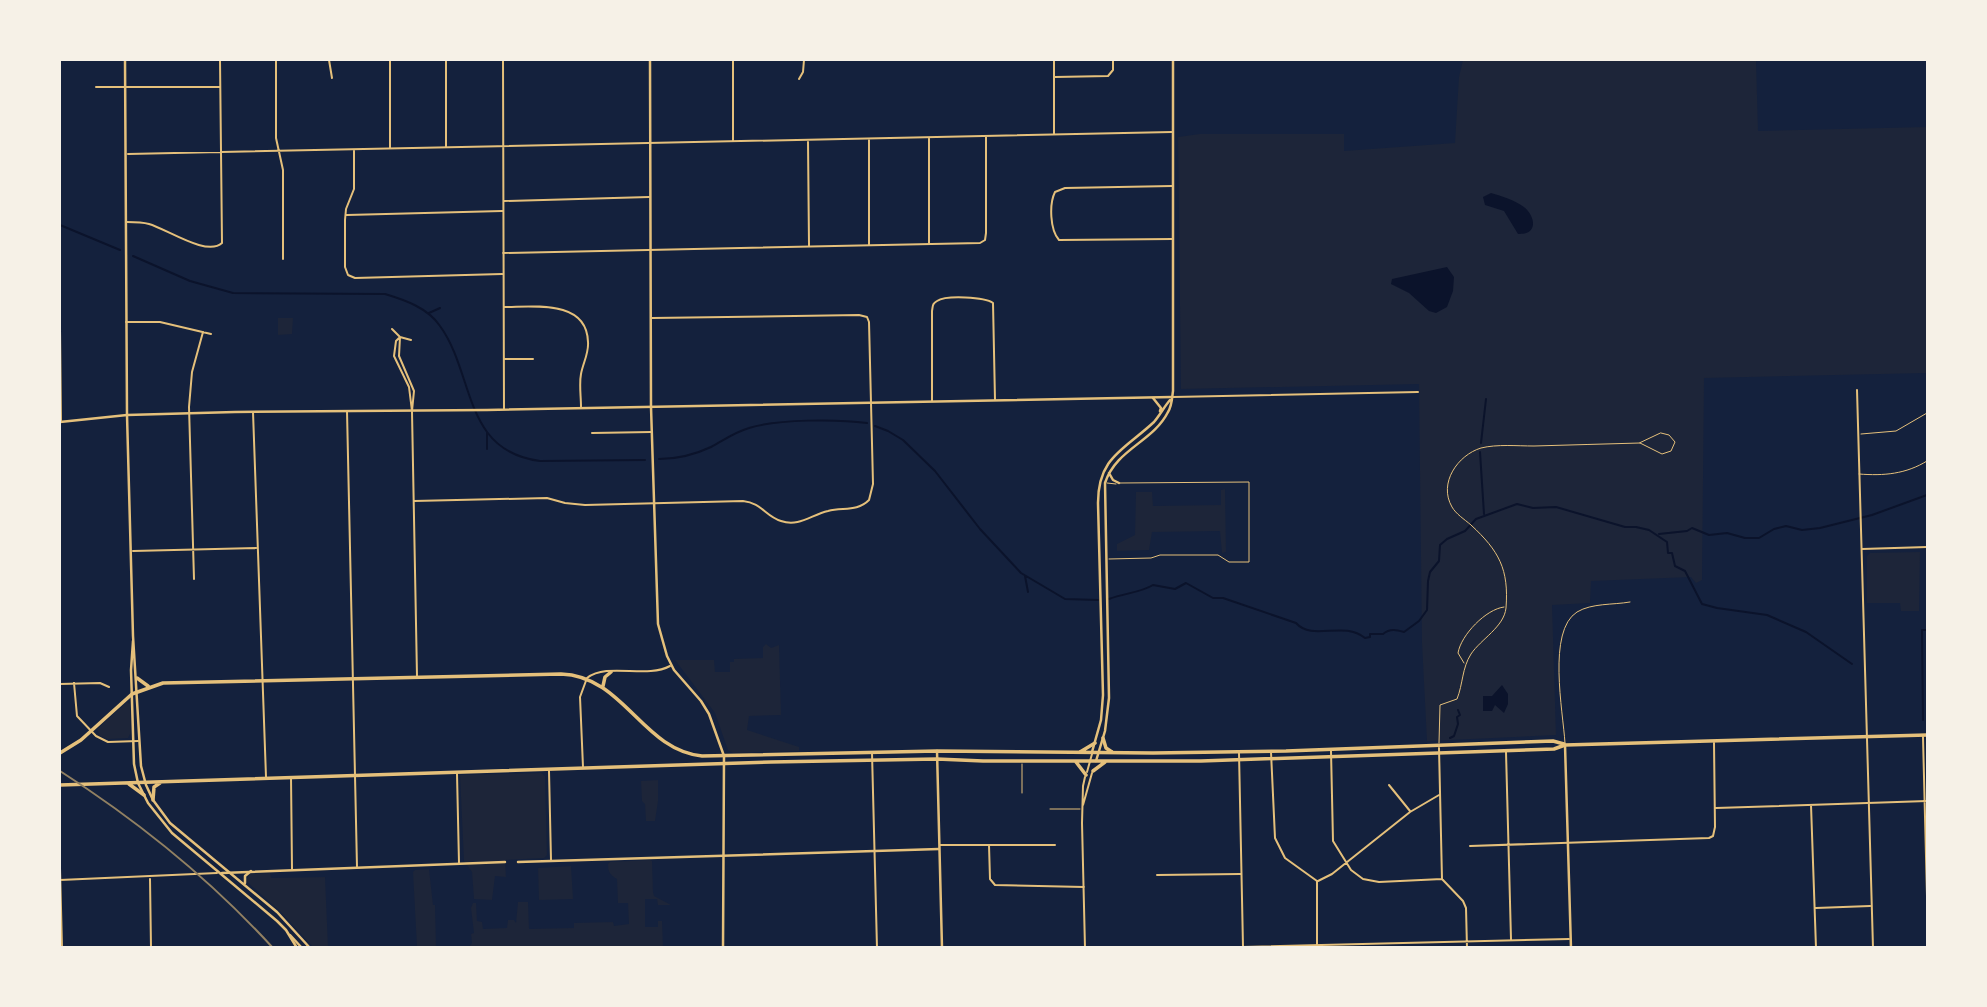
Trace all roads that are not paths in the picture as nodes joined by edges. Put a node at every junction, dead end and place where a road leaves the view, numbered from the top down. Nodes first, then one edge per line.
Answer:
1 (125, 60) edge
2 (220, 60) edge
3 (276, 60) edge
4 (329, 60) edge
5 (390, 60) edge
6 (446, 60) edge
7 (503, 60) edge
8 (650, 60) edge
9 (733, 60) edge
10 (804, 60) edge
11 (1054, 60) edge
12 (1113, 60) edge
13 (1172, 60) edge
14 (1054, 77) junction
15 (332, 78) dead end
16 (799, 79) dead end
17 (221, 87) junction
18 (96, 88) dead end
19 (125, 88) junction
20 (1173, 132) junction
21 (1054, 135) junction
22 (986, 136) junction
23 (929, 138) junction
24 (869, 139) junction
25 (808, 140) junction
26 (733, 142) junction
27 (650, 143) junction
28 (503, 147) junction
29 (446, 148) junction
30 (390, 149) junction
31 (354, 150) junction
32 (279, 152) junction
33 (222, 153) junction
34 (126, 154) junction
35 (1173, 186) junction
36 (650, 197) junction
37 (503, 201) junction
38 (503, 211) junction
39 (345, 215) junction
40 (126, 222) junction
41 (1173, 239) junction
42 (929, 244) junction
43 (869, 245) junction
44 (809, 246) junction
45 (650, 250) junction
46 (503, 253) junction
47 (283, 259) dead end
48 (503, 274) junction
49 (503, 307) junction
50 (651, 318) junction
51 (126, 322) junction
52 (60, 328) edge
53 (392, 329) dead end
54 (203, 332) junction
55 (211, 334) dead end
56 (400, 337) junction
57 (411, 340) dead end
58 (503, 359) junction
59 (533, 359) dead end
60 (401, 362) junction
61 (397, 363) junction
62 (408, 375) junction
63 (404, 377) junction
64 (1857, 390) dead end
65 (1418, 392) dead end
66 (1172, 397) junction
67 (1153, 398) junction
68 (995, 401) junction
69 (932, 402) junction
70 (871, 403) junction
71 (651, 407) junction
72 (581, 408) junction
73 (503, 410) junction
74 (347, 411) junction
75 (412, 411) junction
76 (253, 412) junction
77 (190, 413) junction
78 (1927, 413) edge
79 (127, 415) junction
80 (1160, 415) junction
81 (60, 422) edge
82 (651, 432) junction
83 (592, 433) dead end
84 (1858, 434) junction
85 (1640, 443) junction
86 (1927, 461) edge
87 (1109, 472) junction
88 (1859, 474) junction
89 (1100, 480) junction
90 (1105, 483) junction
91 (1119, 483) junction
92 (414, 501) junction
93 (654, 504) junction
94 (1927, 547) edge
95 (258, 548) junction
96 (194, 549) junction
97 (1861, 549) junction
98 (130, 551) junction
99 (1100, 560) junction
100 (1105, 560) junction
101 (194, 579) dead end
102 (1630, 602) dead end
103 (1506, 607) junction
104 (133, 641) junction
105 (1465, 664) junction
106 (672, 665) junction
107 (611, 672) junction
108 (418, 677) junction
109 (137, 678) junction
110 (587, 678) junction
111 (353, 679) junction
112 (262, 680) junction
113 (74, 683) junction
114 (60, 684) edge
115 (603, 686) junction
116 (109, 687) dead end
117 (150, 687) junction
118 (138, 692) junction
119 (132, 694) junction
120 (91, 731) junction
121 (1925, 735) edge
122 (1866, 737) junction
123 (1103, 738) junction
124 (133, 741) junction
125 (139, 741) junction
126 (1095, 743) junction
127 (1714, 743) junction
128 (1566, 745) junction
129 (1439, 748) junction
130 (1331, 750) junction
131 (937, 751) junction
132 (1271, 751) junction
133 (1506, 751) junction
134 (872, 752) junction
135 (1240, 752) junction
136 (60, 753) edge
137 (1078, 753) junction
138 (1095, 753) junction
139 (1114, 753) junction
140 (723, 756) junction
141 (1330, 758) junction
142 (937, 759) junction
143 (1271, 759) junction
144 (1240, 760) junction
145 (873, 761) junction
146 (1022, 761) junction
147 (1090, 761) junction
148 (1096, 761) junction
149 (1106, 761) junction
150 (1076, 762) junction
151 (724, 764) junction
152 (583, 768) junction
153 (549, 769) junction
154 (1093, 771) junction
155 (457, 772) junction
156 (356, 775) junction
157 (1086, 775) junction
158 (291, 777) junction
159 (266, 778) junction
160 (145, 782) junction
161 (161, 782) junction
162 (127, 783) junction
163 (138, 783) junction
164 (60, 785) edge
165 (1389, 785) dead end
166 (1022, 793) dead end
167 (144, 795) junction
168 (1440, 795) junction
169 (153, 800) junction
170 (1926, 801) edge
171 (1868, 802) junction
172 (1811, 804) junction
173 (1715, 808) junction
174 (1050, 809) dead end
175 (1082, 809) junction
176 (1410, 812) junction
177 (1569, 843) junction
178 (989, 845) junction
179 (1055, 845) dead end
180 (1508, 845) junction
181 (1470, 846) dead end
182 (939, 847) junction
183 (874, 852) junction
184 (723, 855) junction
185 (551, 861) junction
186 (505, 862) dead end
187 (518, 862) dead end
188 (1346, 863) junction
189 (460, 864) junction
190 (60, 868) edge
191 (357, 868) junction
192 (292, 870) junction
193 (251, 871) junction
194 (222, 873) junction
195 (230, 873) junction
196 (1241, 874) junction
197 (1157, 875) dead end
198 (150, 877) junction
199 (1442, 879) junction
200 (60, 880) edge
201 (1317, 881) junction
202 (246, 886) junction
203 (1084, 887) junction
204 (1927, 897) edge
205 (1871, 905) junction
206 (1815, 908) junction
207 (1571, 939) junction
208 (1511, 940) junction
209 (1467, 942) junction
210 (1317, 945) junction
211 (62, 947) edge
212 (151, 947) edge
213 (299, 947) edge
214 (310, 947) edge
215 (723, 947) edge
216 (877, 947) edge
217 (942, 947) edge
218 (1086, 947) edge
219 (1203, 947) edge
220 (1243, 947) edge
221 (1467, 947) edge
222 (1571, 947) edge
223 (1816, 947) edge
224 (1872, 947) edge

1 - 19 main road
2 - 17 street
3 - 32 street
4 - 15 street
5 - 30 street
6 - 29 street
7 - 28 street
8 - 27 main road
9 - 26 street
10 - 16 street
11 - 14 street
12 - 14 street
13 - 20 main road
14 - 21 street
17 - 19 street
17 - 33 street
18 - 19 street
19 - 34 main road
20 - 21 street
20 - 35 main road
21 - 22 street
22 - 23 street
22 - 42 street
23 - 24 street
23 - 42 street
24 - 25 street
24 - 43 street
25 - 26 street
25 - 44 street
26 - 27 street
27 - 28 street
27 - 36 main road
28 - 29 street
28 - 37 street
29 - 30 street
30 - 31 street
31 - 32 street
31 - 39 street
32 - 33 street
32 - 47 street
33 - 34 street
33 - 40 street
34 - 40 main road
35 - 41 main road
35 - 41 street
36 - 37 street
36 - 45 main road
37 - 38 street
38 - 39 street
38 - 46 street
39 - 48 street
40 - 51 main road
41 - 66 main road
42 - 43 street
43 - 44 street
44 - 45 street
45 - 46 street
45 - 50 main road
46 - 48 street
48 - 49 street
49 - 58 street
49 - 72 street
50 - 70 street
50 - 71 main road
51 - 54 street
51 - 79 main road
52 - 81 street
53 - 56 street
54 - 55 street
54 - 77 street
56 - 57 street
56 - 60 street
56 - 61 street
58 - 59 street
58 - 73 street
60 - 61 street
60 - 62 street
61 - 63 street
62 - 63 street
62 - 75 street
63 - 75 street
64 - 84 street
65 - 66 street
66 - 67 main road
66 - 80 main road
66 - 87 main road
67 - 68 main road
67 - 80 main road
68 - 69 main road
68 - 69 street
69 - 70 main road
70 - 71 main road
70 - 93 street
71 - 72 main road
71 - 82 main road
72 - 73 main road
73 - 75 main road
74 - 75 main road
74 - 76 main road
74 - 111 street
75 - 92 street
76 - 77 main road
76 - 95 street
77 - 79 main road
77 - 96 street
78 - 84 lane
79 - 81 main road
79 - 98 main road
80 - 89 main road
82 - 83 street
82 - 93 main road
84 - 88 street
85 - 85 lane
85 - 103 lane
86 - 88 lane
87 - 90 main road
87 - 91 main road
88 - 97 street
89 - 90 lane
89 - 99 main road
90 - 91 lane
90 - 100 main road
91 - 100 lane
92 - 93 street
92 - 108 street
93 - 106 main road
94 - 97 street
95 - 96 street
95 - 112 street
96 - 98 street
96 - 101 street
97 - 122 street
98 - 104 main road
99 - 100 lane
99 - 126 main road
100 - 123 main road
102 - 128 lane
103 - 105 lane
103 - 105 lane
104 - 109 main road
104 - 119 main road
105 - 129 lane
106 - 107 street
106 - 140 main road
107 - 110 street
107 - 115 main road
108 - 110 main road
108 - 111 main road
109 - 117 main road
109 - 118 main road
110 - 115 main road
110 - 152 street
111 - 112 main road
111 - 156 street
112 - 117 main road
112 - 159 street
113 - 114 street
113 - 116 street
113 - 120 street
115 - 140 main road
117 - 118 main road
118 - 119 main road
118 - 125 main road
119 - 120 main road
119 - 124 main road
120 - 124 street
120 - 136 main road
121 - 122 main road
121 - 170 street
122 - 127 main road
122 - 171 street
123 - 138 main road
123 - 139 main road
124 - 125 street
124 - 163 main road
125 - 160 main road
126 - 137 main road
126 - 138 main road
127 - 128 main road
127 - 173 street
128 - 129 main road
128 - 133 main road
128 - 177 main road
129 - 130 main road
129 - 133 main road
129 - 141 main road
129 - 168 street
130 - 132 main road
130 - 141 street
131 - 134 main road
131 - 137 main road
131 - 142 main road
132 - 135 main road
132 - 143 street
133 - 180 street
134 - 140 main road
134 - 145 street
135 - 139 main road
135 - 144 street
137 - 138 main road
138 - 139 main road
138 - 147 street
138 - 148 main road
140 - 151 main road
141 - 143 main road
141 - 188 street
142 - 145 main road
142 - 146 main road
142 - 182 main road
143 - 144 main road
143 - 201 street
144 - 149 main road
144 - 196 street
145 - 151 main road
145 - 183 street
146 - 150 main road
146 - 166 lane
147 - 148 main road
147 - 150 main road
147 - 157 street
148 - 149 main road
148 - 154 street
149 - 154 main road
150 - 157 main road
151 - 152 main road
151 - 184 main road
152 - 153 main road
153 - 155 main road
153 - 185 street
154 - 175 street
155 - 156 main road
155 - 189 street
156 - 158 main road
156 - 191 street
157 - 175 street
158 - 159 main road
158 - 192 street
159 - 161 main road
160 - 161 main road
160 - 163 main road
160 - 169 main road
161 - 169 main road
162 - 163 main road
162 - 164 main road
162 - 167 main road
163 - 167 main road
165 - 176 street
167 - 194 main road
168 - 176 street
168 - 199 street
169 - 195 main road
170 - 171 street
170 - 204 street
171 - 172 street
171 - 205 street
172 - 173 street
172 - 206 street
173 - 177 street
174 - 175 lane
175 - 203 street
176 - 188 street
177 - 180 street
177 - 207 main road
178 - 179 street
178 - 182 street
178 - 203 street
180 - 181 street
180 - 208 street
182 - 183 main road
182 - 217 main road
183 - 184 main road
183 - 216 street
184 - 185 main road
184 - 215 main road
185 - 187 main road
186 - 189 main road
188 - 199 street
188 - 201 street
189 - 191 main road
190 - 200 street
191 - 192 main road
192 - 193 main road
193 - 195 main road
193 - 202 main road
194 - 195 main road
194 - 198 street
194 - 213 main road
195 - 202 main road
196 - 197 street
196 - 220 street
198 - 200 street
198 - 212 street
199 - 209 street
200 - 211 street
201 - 210 street
202 - 214 main road
203 - 218 street
205 - 206 street
205 - 224 street
206 - 223 street
207 - 208 street
207 - 222 main road
208 - 209 street
209 - 210 street
209 - 221 street
210 - 220 street
219 - 220 street

